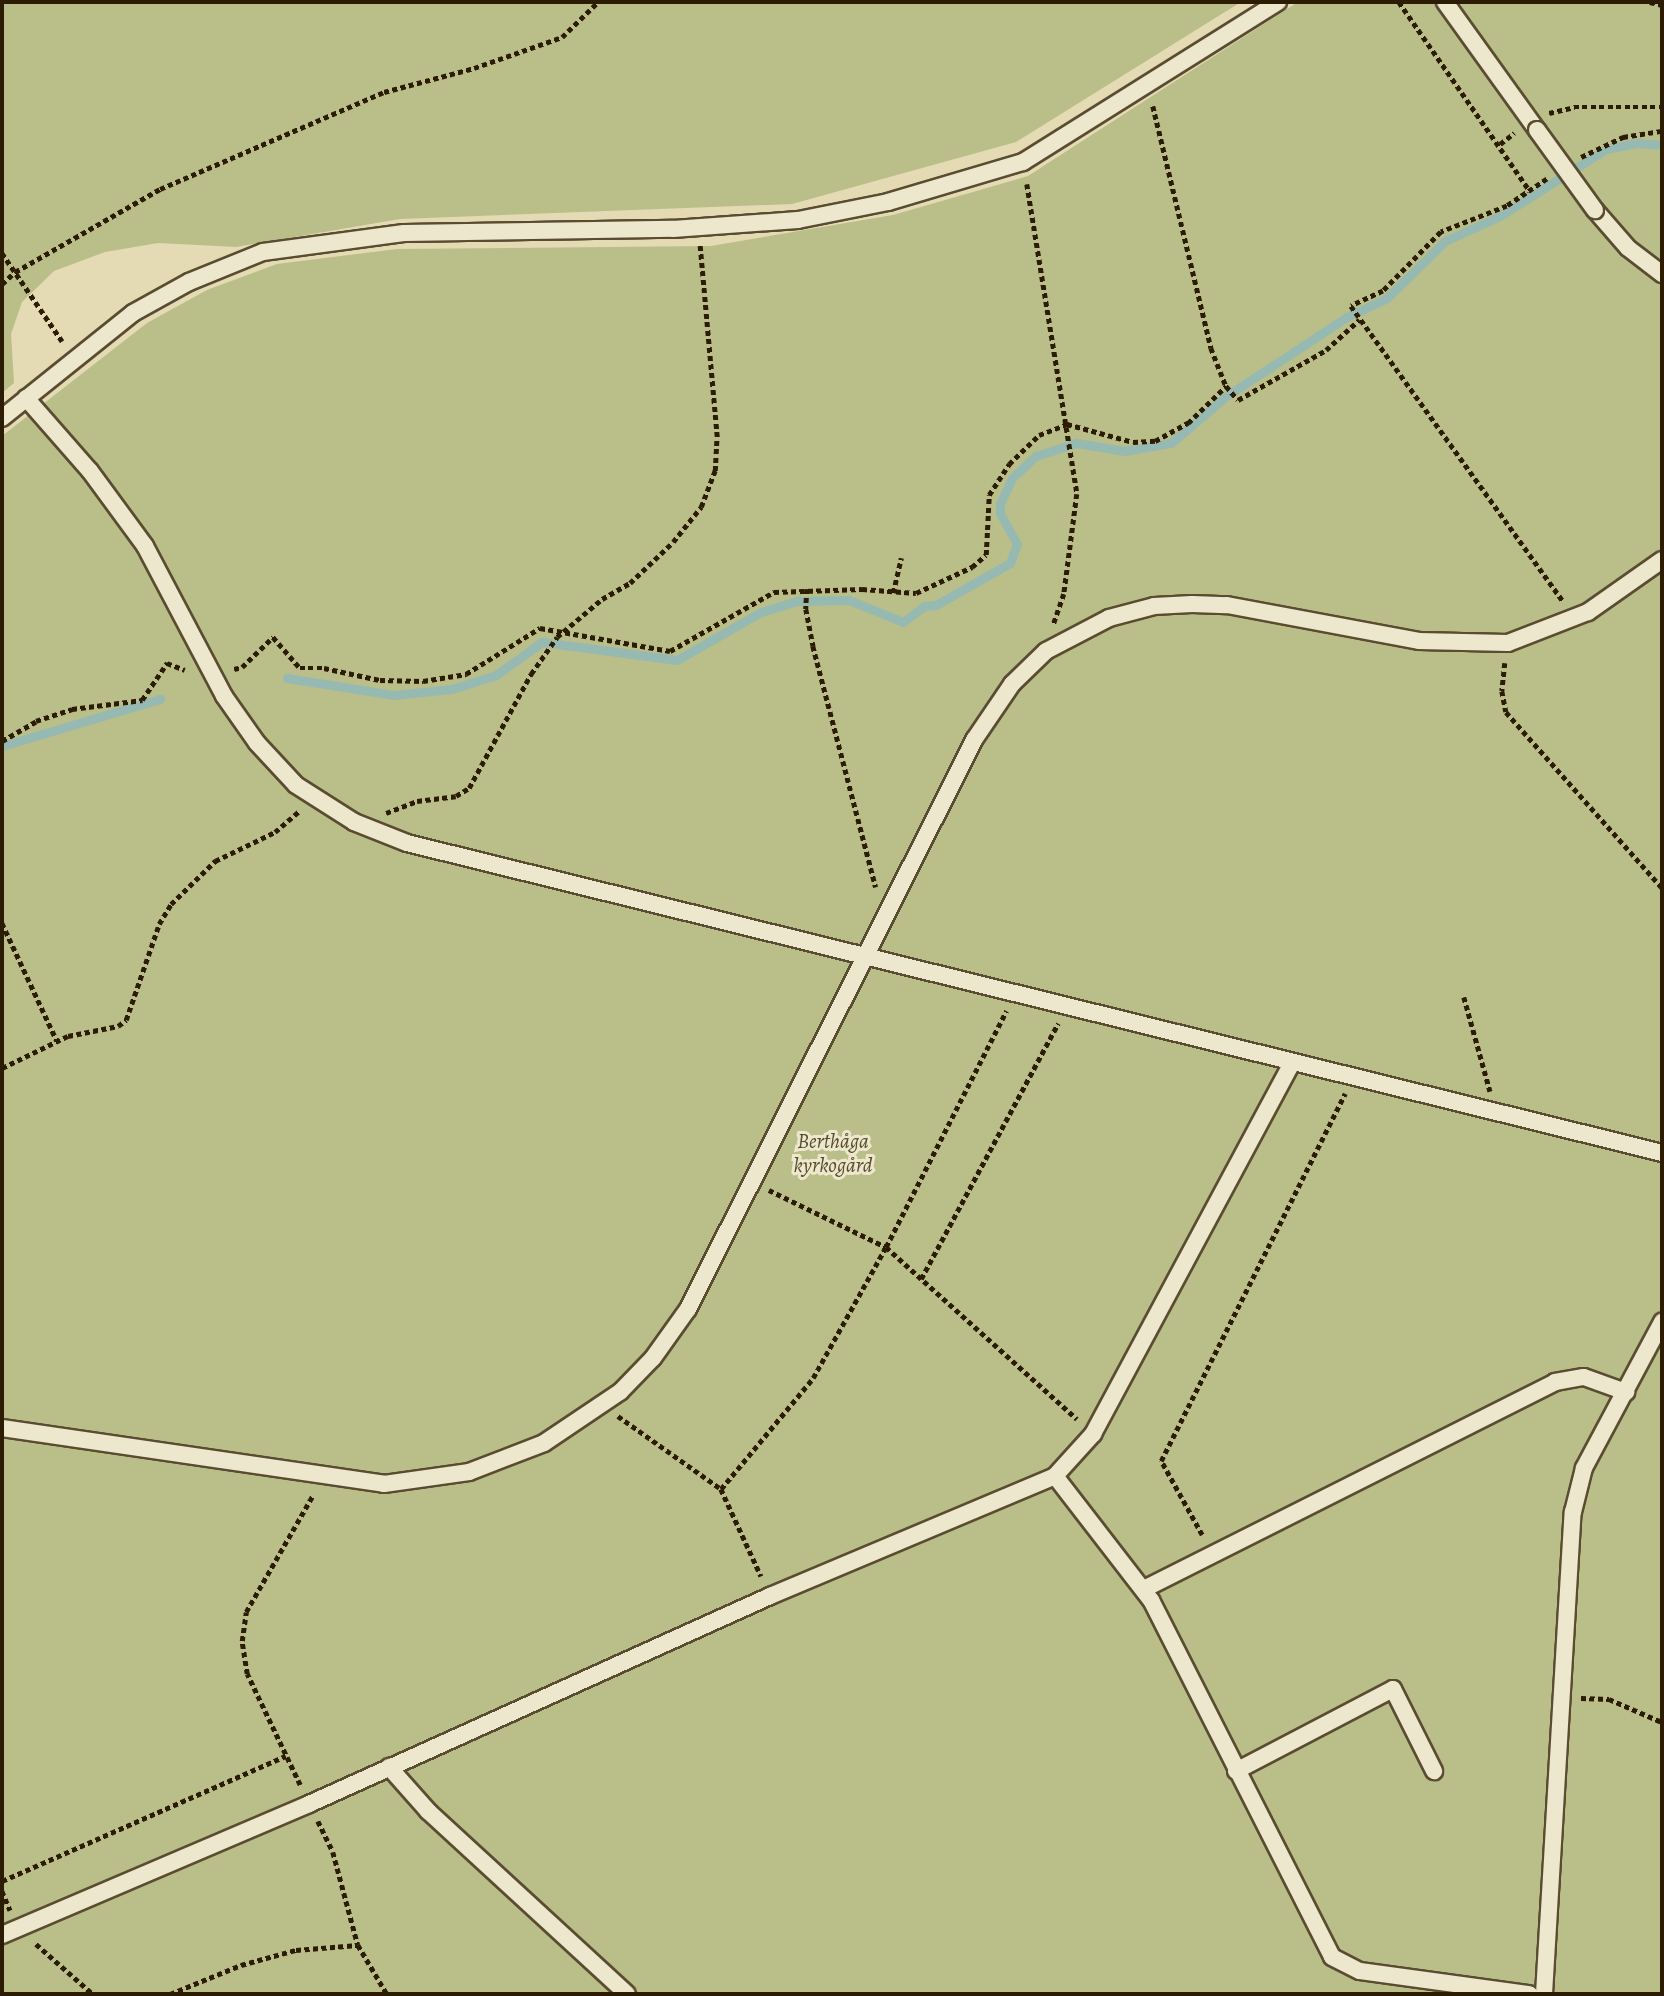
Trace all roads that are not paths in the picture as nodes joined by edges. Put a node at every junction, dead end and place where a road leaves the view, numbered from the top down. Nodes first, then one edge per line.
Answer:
1 (1278, 2) edge
2 (1446, 2) edge
3 (1662, 274) edge
4 (26, 398) junction
5 (2, 418) edge
6 (1662, 560) edge
7 (865, 957) junction
8 (1292, 1063) junction
9 (1662, 1153) edge
10 (1662, 1322) edge
11 (1626, 1392) junction
12 (2, 1428) edge
13 (1055, 1476) junction
14 (1144, 1589) junction
15 (389, 1766) junction
16 (1236, 1771) junction
17 (1434, 1771) dead end
18 (2, 1935) edge
19 (627, 1994) edge
20 (1529, 1994) edge
21 (1544, 1994) edge

1 - 4 lane
2 - 3 lane, bridge
4 - 5 lane
4 - 7 lane
6 - 7 lane
7 - 8 lane
7 - 12 lane
8 - 9 lane
8 - 13 lane
10 - 11 lane
11 - 14 lane
11 - 21 lane
13 - 14 lane
13 - 15 lane
14 - 16 lane
15 - 18 lane
15 - 19 lane
16 - 17 lane
16 - 20 lane

